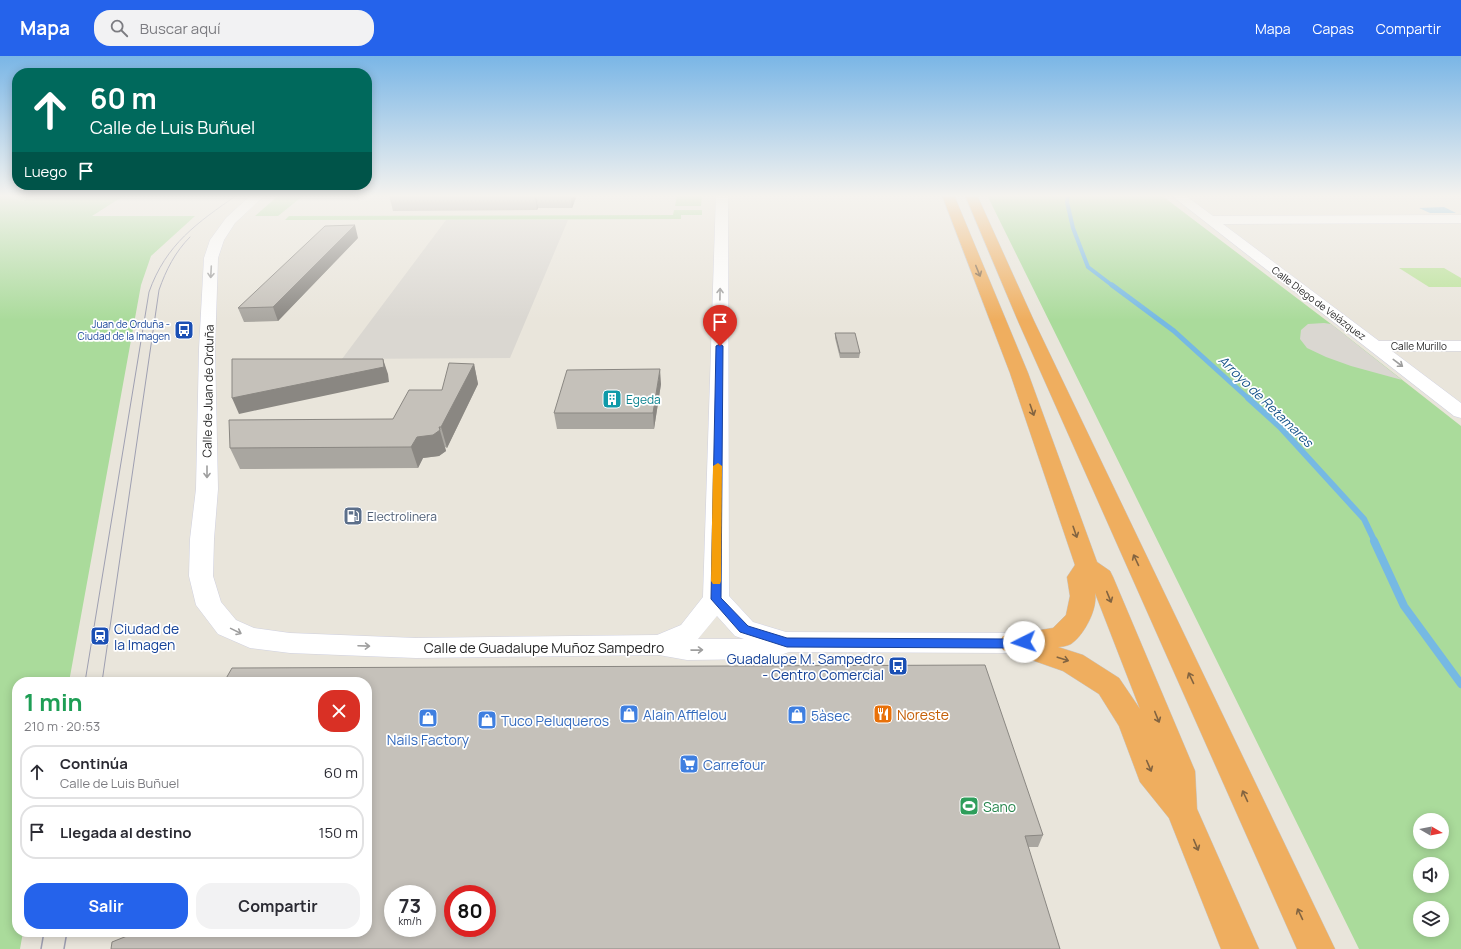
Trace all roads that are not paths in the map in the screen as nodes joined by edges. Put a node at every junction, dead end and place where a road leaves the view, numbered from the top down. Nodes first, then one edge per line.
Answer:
1 (219, 237) edge
2 (721, 237) edge
3 (965, 237) edge
4 (989, 237) edge
5 (1231, 237) edge
6 (1376, 346) junction
7 (1461, 346) edge
8 (1461, 412) edge
9 (1087, 566) junction
10 (716, 599) junction
11 (209, 605) joint
12 (787, 642) junction
13 (1012, 643) junction
14 (659, 644) junction
15 (1181, 808) junction
16 (1240, 949) edge
17 (1316, 949) edge

1 -> 11 street, Calle de Juan de Orduña
10 -> 2 street
3 -> 9 highway
17 -> 4 highway
5 - 6 street, Calle Diego de Velázquez
6 - 7 street, Calle Murillo
6 -> 8 street, Calle Diego de Velázquez
9 - 13 highway
9 -> 15 highway
10 - 12 street
10 - 14 street
11 -> 14 street, Calle de Guadalupe Muñoz Sampedro
12 - 13 street, Calle de Guadalupe Muñoz Sampedro
14 -> 12 street, Calle de Guadalupe Muñoz Sampedro
13 -> 15 highway
15 -> 16 highway

